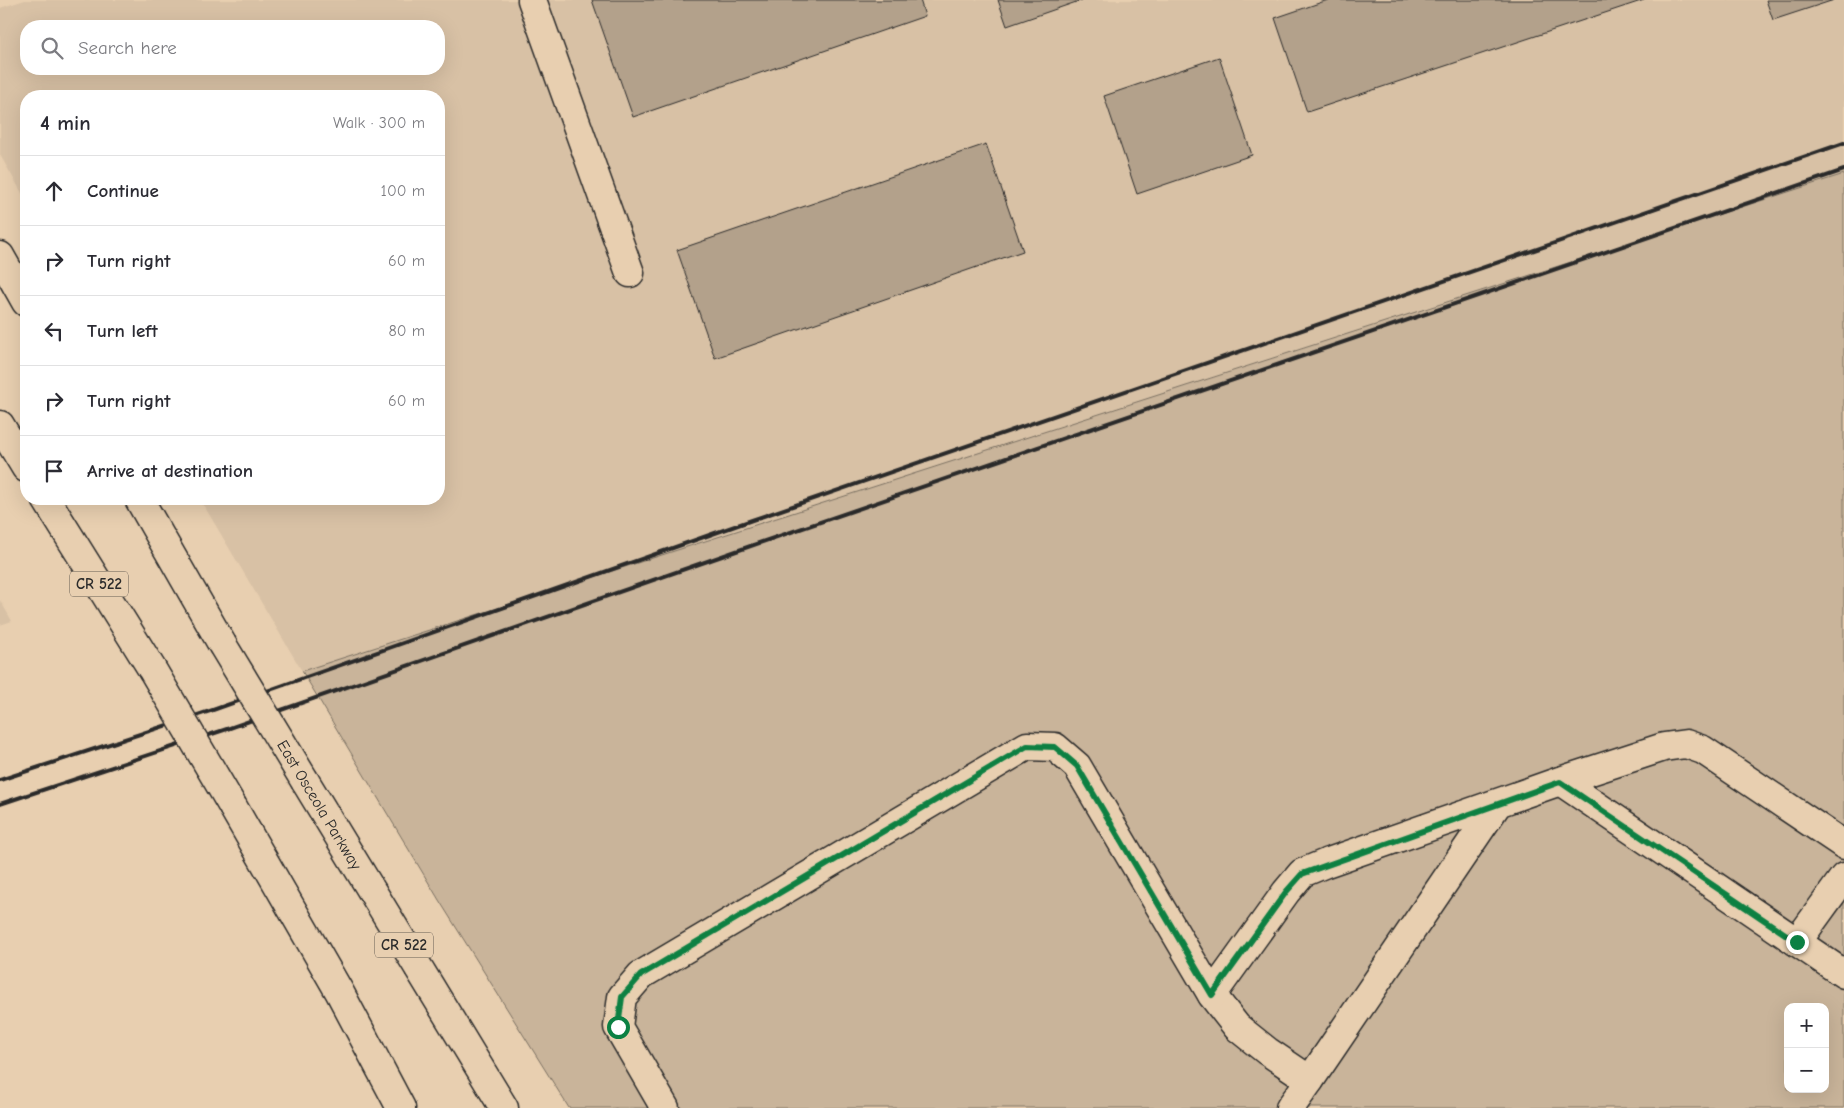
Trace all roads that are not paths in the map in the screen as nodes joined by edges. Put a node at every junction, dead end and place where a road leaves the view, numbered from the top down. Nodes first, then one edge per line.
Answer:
1 (532, 0) edge
2 (0, 256) edge
3 (630, 273) dead end
4 (20, 291) edge
5 (0, 425) edge
6 (20, 458) edge
7 (50, 505) edge
8 (142, 505) edge
9 (1560, 782) junction
10 (1498, 803) junction
11 (1844, 845) edge
12 (1844, 877) edge
13 (1797, 942) junction
14 (1844, 974) edge
15 (1212, 995) junction
16 (1310, 1080) junction
17 (401, 1108) edge
18 (504, 1108) edge
19 (665, 1108) edge
20 (1290, 1108) edge

1 - 3 main road
2 - 4 main road
5 - 6 main road
7 - 17 main road, CR 522, bridge
8 - 18 main road, East Osceola Parkway / CR 522, bridge
9 - 10 main road
9 - 11 main road
9 - 13 main road
10 - 15 main road
10 - 16 main road
12 - 13 main road
13 - 14 main road
15 - 16 main road
15 - 19 main road
16 - 20 main road

